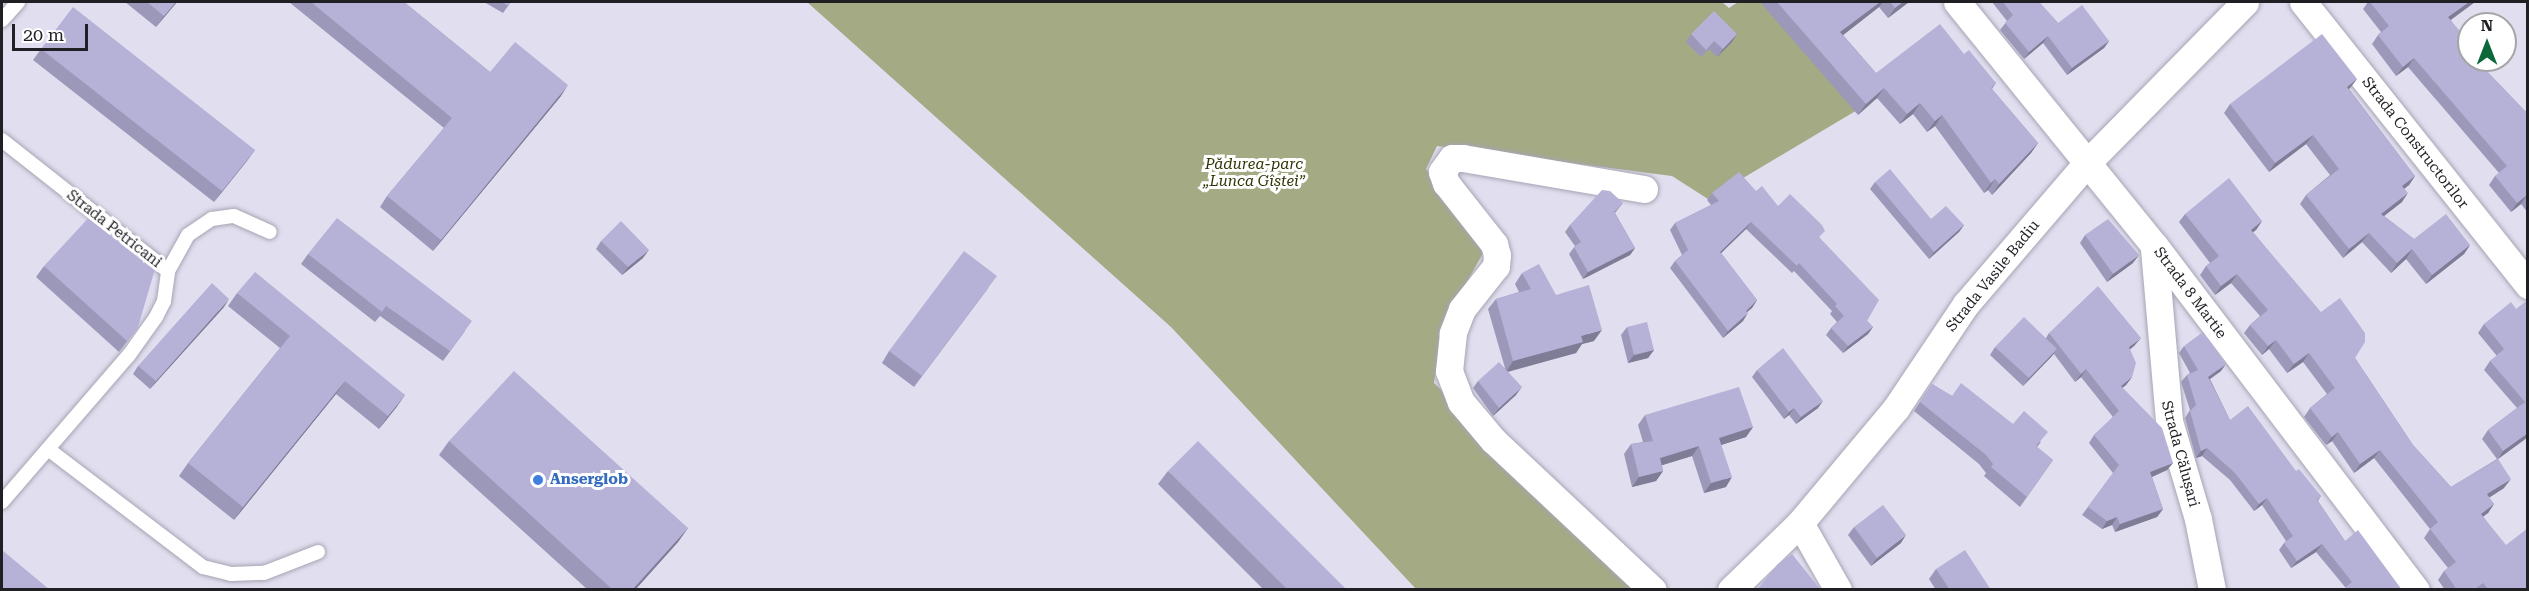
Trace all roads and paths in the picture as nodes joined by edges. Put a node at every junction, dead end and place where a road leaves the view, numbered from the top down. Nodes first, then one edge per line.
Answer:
1 (18, 2) edge
2 (1957, 2) edge
3 (2245, 2) edge
4 (2303, 2) edge
5 (2, 20) edge
6 (2, 140) edge
7 (2086, 164) junction
8 (1644, 189) dead end
9 (270, 232) dead end
10 (2154, 245) junction
11 (168, 271) junction
12 (2528, 285) edge
13 (48, 449) junction
14 (2, 502) edge
15 (1800, 523) junction
16 (318, 552) dead end
17 (1653, 590) edge
18 (1731, 590) edge
19 (1838, 590) edge
20 (2212, 590) edge
21 (2416, 590) edge

1 - 5 lane
2 - 7 street, Strada 8 Martie
3 - 7 street, Strada Vasile Badiu
4 - 12 street, Strada Constructorilor
6 - 11 lane, Strada Petricani
7 - 10 street, Strada 8 Martie
7 - 15 street, Strada Vasile Badiu
8 - 17 street
9 - 11 lane
10 - 20 street, Strada Călușari
10 - 21 street, Strada 8 Martie
11 - 13 lane, Strada Petricani
13 - 14 lane, Strada Petricani
13 - 16 lane
15 - 18 street, Strada Vasile Badiu
15 - 19 street

